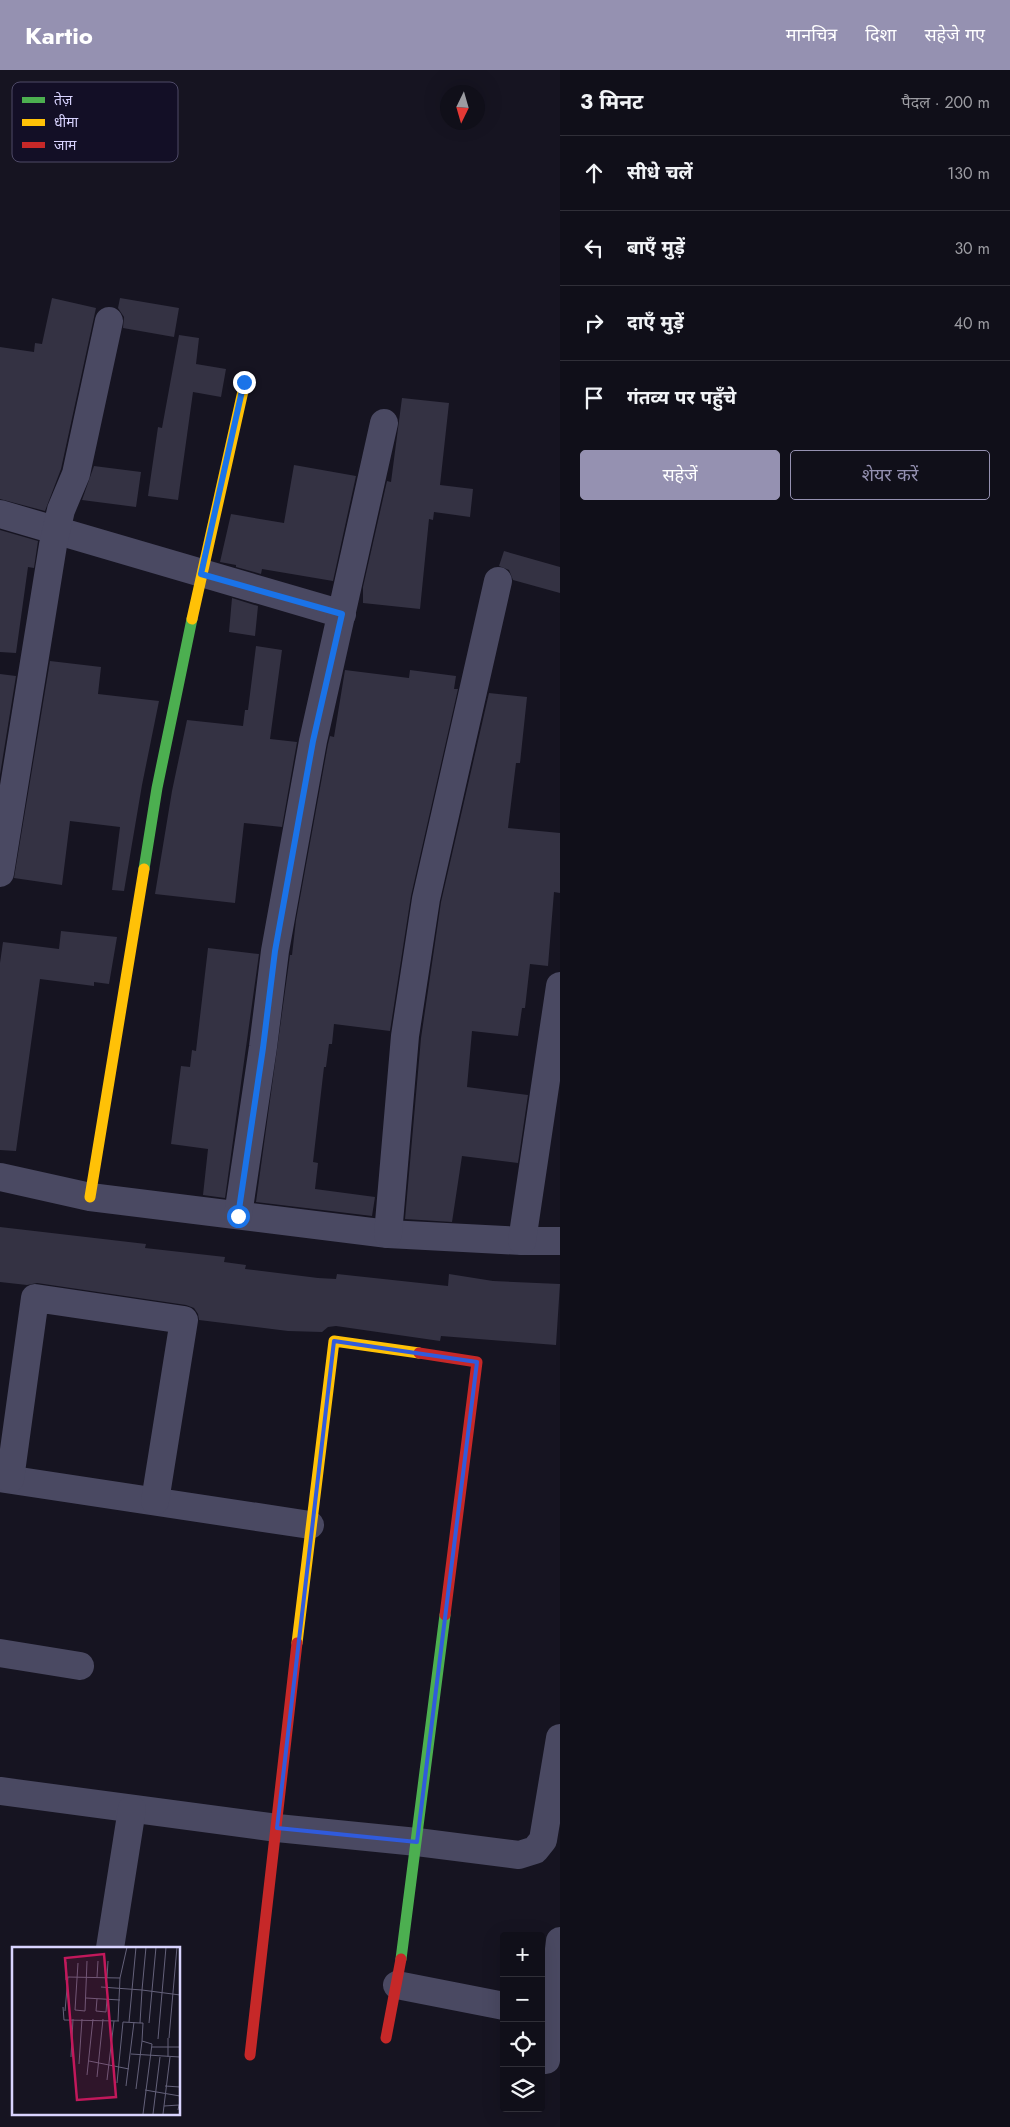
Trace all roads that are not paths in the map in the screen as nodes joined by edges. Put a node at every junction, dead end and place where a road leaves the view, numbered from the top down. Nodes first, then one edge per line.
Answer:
1 (109, 320) dead end
2 (244, 382) dead end
3 (384, 423) dead end
4 (0, 514) edge
5 (56, 532) junction
6 (201, 574) junction
7 (498, 582) dead end
8 (342, 614) junction
9 (0, 873) edge
10 (560, 986) edge
11 (0, 1177) edge
12 (90, 1197) junction
13 (238, 1216) junction
14 (388, 1234) junction
15 (522, 1241) junction
16 (560, 1241) edge
17 (5, 1478) edge
18 (155, 1501) junction
19 (310, 1525) junction
20 (0, 1653) edge
21 (80, 1666) dead end
22 (560, 1738) edge
23 (0, 1792) edge
24 (132, 1809) junction
25 (277, 1828) junction
26 (417, 1842) junction
27 (560, 1941) edge
28 (110, 1947) edge
29 (397, 1985) junction
30 (500, 2005) edge
31 (386, 2038) dead end
32 (250, 2055) dead end
33 (546, 2060) dead end

1 - 5 street
2 - 6 street
3 - 8 street
4 - 5 street
5 - 6 street
5 - 9 street
6 - 8 street
6 - 12 street
7 - 14 street
8 - 13 street
10 - 15 street
11 - 12 street
12 - 13 street
13 - 14 street
14 - 15 street
15 - 16 street
17 - 18 street
17 - 18 street
18 - 19 street
19 - 25 street
19 - 26 street
20 - 21 street
22 - 26 street
23 - 24 street
24 - 25 street
24 - 28 street
25 - 26 street
25 - 32 street
26 - 29 street
27 - 33 street
29 - 30 street
29 - 31 street

